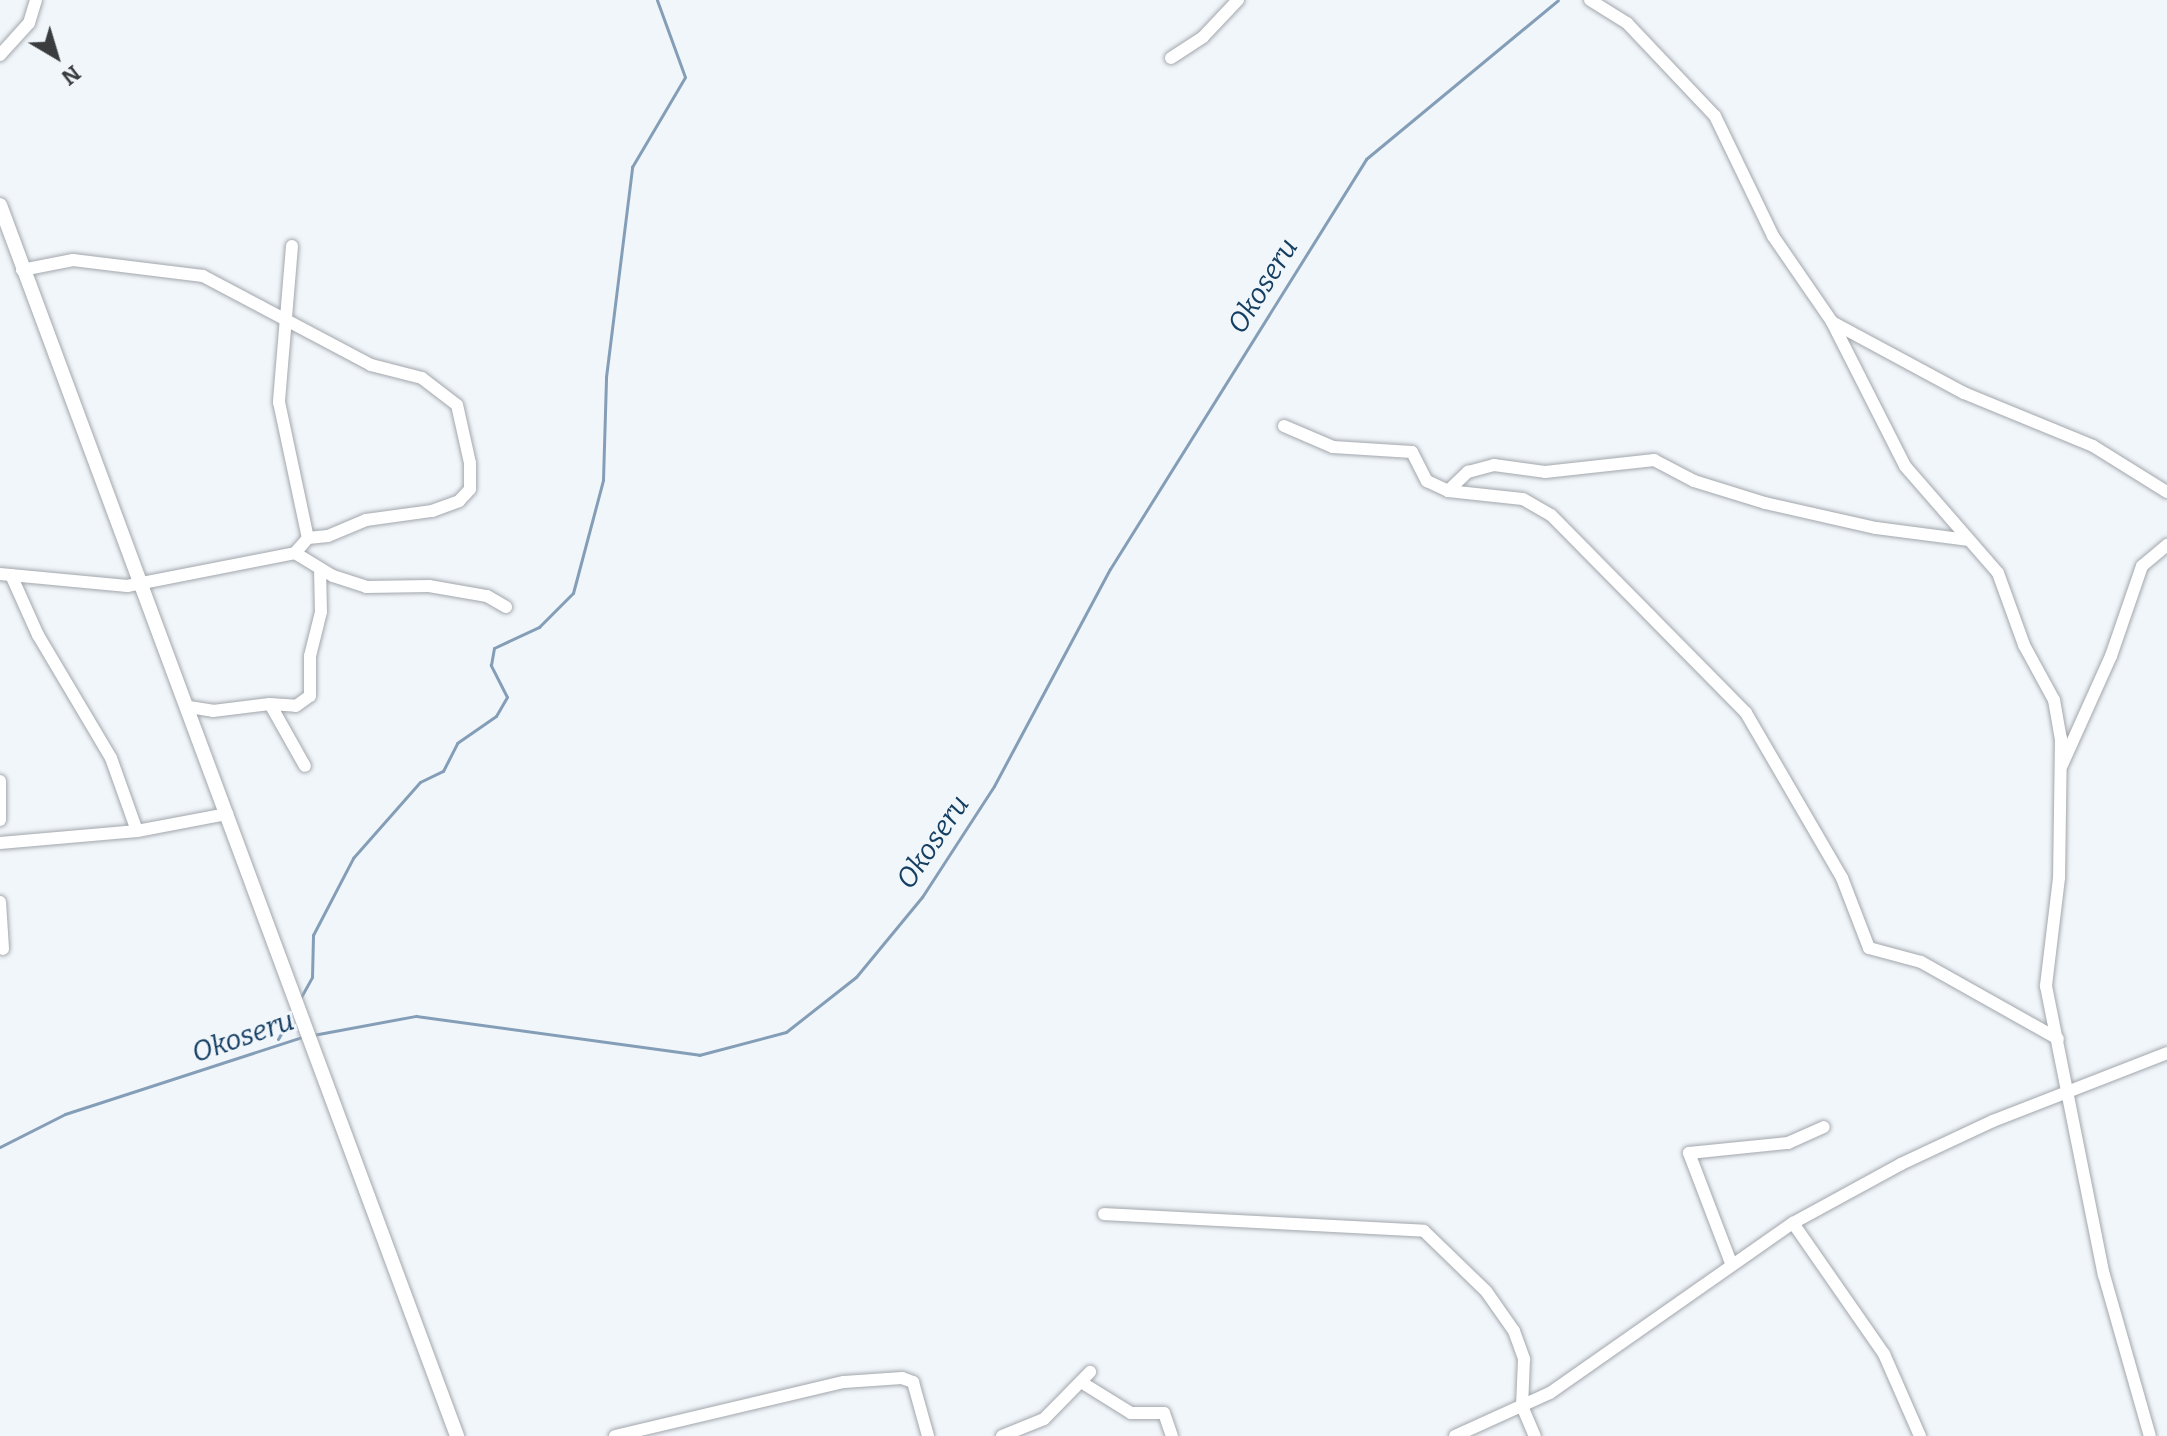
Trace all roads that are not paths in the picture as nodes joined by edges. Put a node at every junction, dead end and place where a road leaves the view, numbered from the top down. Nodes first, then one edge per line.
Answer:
1 (36, 0) edge
2 (1238, 0) edge
3 (1590, 0) edge
4 (0, 55) edge
5 (1171, 58) dead end
6 (0, 205) edge
7 (7, 243) edge
8 (292, 246) dead end
9 (22, 270) junction
10 (1832, 322) junction
11 (287, 323) junction
12 (1284, 426) dead end
13 (1448, 491) junction
14 (2167, 492) edge
15 (308, 538) junction
16 (1969, 540) junction
17 (2167, 545) edge
18 (295, 553) junction
19 (320, 569) junction
20 (6, 575) edge
21 (142, 583) junction
22 (506, 607) dead end
23 (270, 704) junction
24 (189, 707) junction
25 (305, 766) dead end
26 (2059, 771) junction
27 (0, 781) edge
28 (227, 814) junction
29 (0, 820) edge
30 (137, 831) junction
31 (0, 843) edge
32 (0, 902) edge
33 (3, 949) dead end
34 (2058, 1039) junction
35 (2167, 1053) edge
36 (2068, 1092) junction
37 (1824, 1127) dead end
38 (1104, 1214) dead end
39 (1793, 1223) junction
40 (1731, 1263) junction
41 (1090, 1372) dead end
42 (1081, 1382) junction
43 (1522, 1406) junction
44 (457, 1436) edge
45 (615, 1436) edge
46 (928, 1436) edge
47 (1002, 1436) edge
48 (1172, 1436) edge
49 (1455, 1436) edge
50 (1535, 1436) edge
51 (1920, 1436) edge
52 (2150, 1436) edge

1 - 4 street
2 - 5 street
3 - 10 street
6 - 7 street
7 - 9 street
8 - 11 street
9 - 11 street
9 - 21 street
10 - 14 street
10 - 16 street
11 - 15 street
11 - 15 street
12 - 13 street
13 - 16 street
13 - 34 street
15 - 18 street
16 - 26 street
17 - 26 street
18 - 19 street
18 - 21 street
19 - 22 street
19 - 23 street
20 - 21 street
20 - 30 street
21 - 24 street
23 - 24 street
23 - 25 street
24 - 28 street
26 - 34 street
27 - 29 street
28 - 30 street
28 - 44 street
30 - 31 street
32 - 33 street
34 - 36 street
35 - 36 street
36 - 39 street
36 - 52 street
37 - 40 street
38 - 43 street
39 - 40 street
39 - 51 street
40 - 43 street
41 - 42 street
42 - 47 street
42 - 48 street
43 - 49 street
43 - 50 street
45 - 46 street

